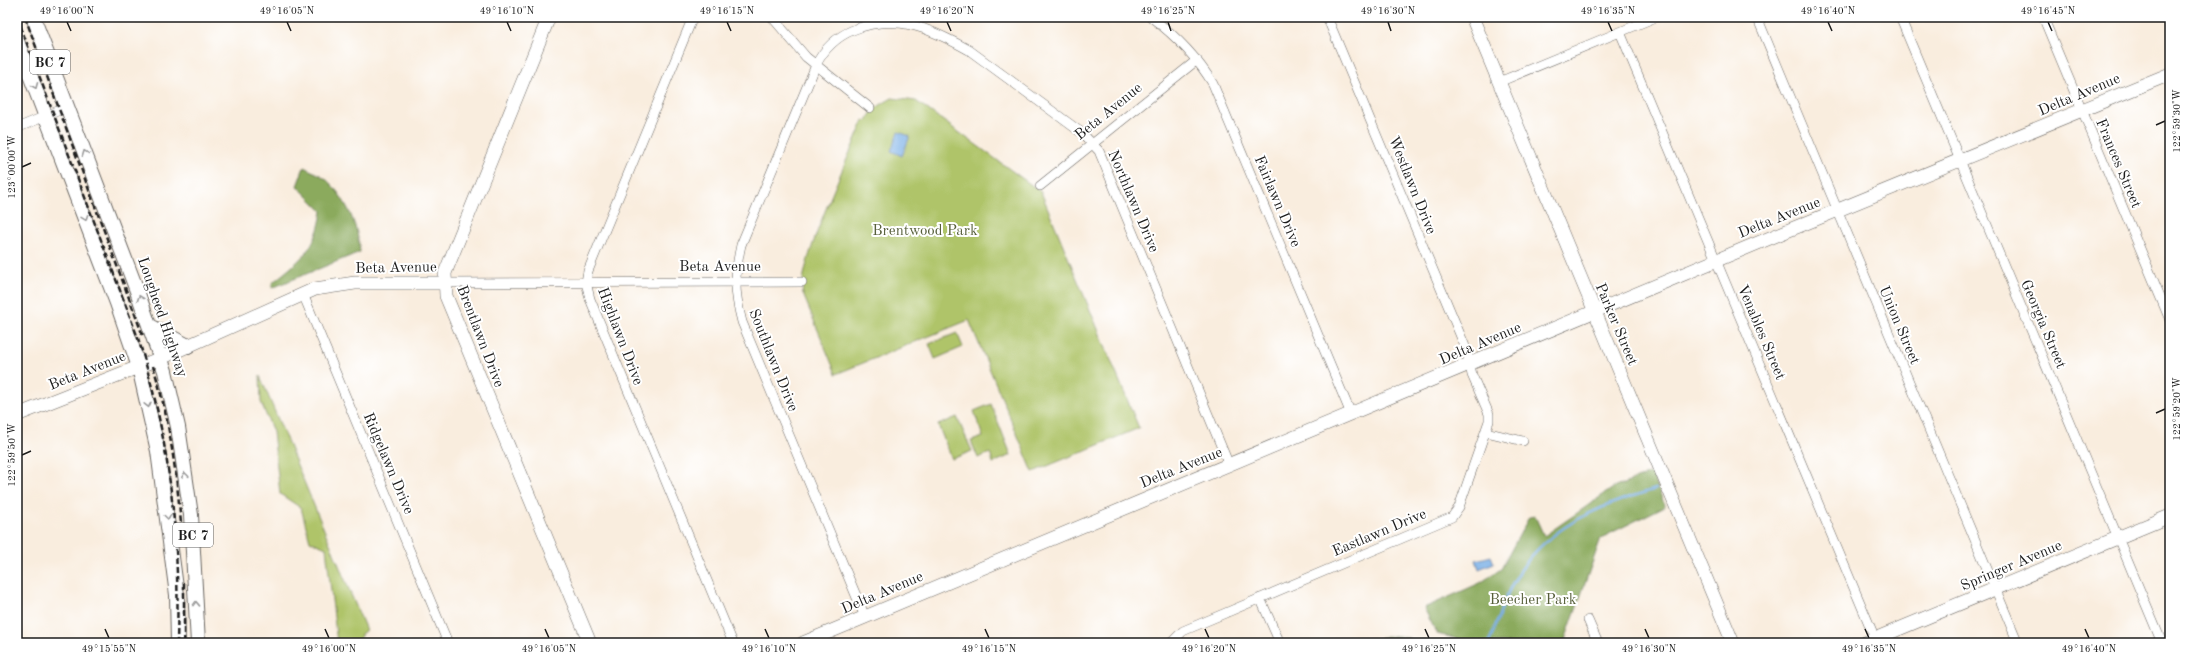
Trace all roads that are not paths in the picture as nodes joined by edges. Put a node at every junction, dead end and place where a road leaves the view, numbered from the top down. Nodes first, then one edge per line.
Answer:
1 (33, 17) edge
2 (549, 17) edge
3 (693, 17) edge
4 (772, 17) edge
5 (1151, 17) edge
6 (1328, 17) edge
7 (1472, 17) edge
8 (1656, 17) edge
9 (1757, 17) edge
10 (1900, 17) edge
11 (2043, 17) edge
12 (1620, 32) junction
13 (17, 41) edge
14 (1197, 60) junction
15 (816, 65) junction
16 (2170, 74) edge
17 (1499, 82) junction
18 (67, 107) junction
19 (870, 108) dead end
20 (2082, 110) junction
21 (46, 116) junction
22 (17, 128) edge
23 (1093, 143) junction
24 (1960, 160) junction
25 (1040, 186) dead end
26 (1837, 210) junction
27 (1717, 260) junction
28 (586, 282) junction
29 (735, 282) junction
30 (802, 282) dead end
31 (444, 283) junction
32 (303, 294) junction
33 (1594, 311) junction
34 (2170, 320) edge
35 (150, 326) junction
36 (188, 346) junction
37 (160, 358) junction
38 (1470, 365) junction
39 (139, 367) junction
40 (1351, 414) junction
41 (17, 416) edge
42 (1486, 432) junction
43 (1523, 441) dead end
44 (1229, 465) junction
45 (2170, 516) edge
46 (2118, 537) junction
47 (1996, 589) junction
48 (1260, 598) junction
49 (865, 617) junction
50 (1588, 620) dead end
51 (1872, 642) edge
52 (178, 643) edge
53 (198, 643) edge
54 (448, 643) edge
55 (590, 643) edge
56 (732, 643) edge
57 (804, 643) edge
58 (1171, 643) edge
59 (1280, 643) edge
60 (1598, 643) edge
61 (1733, 643) edge
62 (2018, 643) edge
63 (2162, 643) edge

1 - 18 main road, Lougheed Highway / BC 7
2 - 31 street, Brentlawn Drive
3 - 28 street, Highlawn Drive
4 - 15 street
5 - 14 street, Fairlawn Drive
6 - 38 street, Westlawn Drive
7 - 17 street, Parker Street
8 - 12 street
9 - 26 street, Union Street
10 - 24 street, Georgia Street
11 - 20 street, Frances Street
12 - 17 street
12 - 27 street, Venables Street
13 -> 21 main road, BC 7
14 - 23 street, Beta Avenue
14 - 40 street, Fairlawn Drive
15 - 19 street
15 - 23 street, Northlawn Drive
15 - 29 street, Southlawn Drive
16 - 20 street, Delta Avenue
17 - 33 street, Parker Street
18 - 21 street
35 -> 18 main road, Lougheed Highway / BC 7
20 - 24 street, Delta Avenue
20 - 34 street, Frances Street
21 - 22 street
21 -> 39 main road, BC 7
23 - 25 street, Beta Avenue
23 - 44 street, Northlawn Drive
24 - 26 street, Delta Avenue
24 - 46 street, Georgia Street
26 - 27 street, Delta Avenue
26 - 47 street, Union Street
27 - 33 street, Delta Avenue
27 - 51 street, Venables Street
28 - 29 street, Beta Avenue
28 - 31 street, Beta Avenue
28 - 56 street, Highlawn Drive
29 - 30 street, Beta Avenue
29 - 49 street, Southlawn Drive
31 - 32 street, Beta Avenue
31 - 55 street, Brentlawn Drive
32 - 36 street, Beta Avenue
32 - 54 street, Ridgelawn Drive
33 - 38 street, Delta Avenue
33 - 61 street, Parker Street
35 - 36 main road
35 - 37 main road, Lougheed Highway / BC 7
36 - 37 street, Beta Avenue
37 - 39 street, Beta Avenue
53 -> 37 main road, Lougheed Highway / BC 7
38 - 40 street, Delta Avenue
38 - 42 street, Eastlawn Drive
39 - 41 street, Beta Avenue
39 -> 52 main road, BC 7
40 - 44 street, Delta Avenue
42 - 43 street
42 - 48 street, Eastlawn Drive
44 - 49 street, Delta Avenue
45 - 46 street, Springer Avenue
46 - 47 street, Springer Avenue
46 - 63 street, Georgia Street
47 - 51 street, Springer Avenue
47 - 62 street, Union Street
48 - 58 street, Eastlawn Drive
48 - 59 street
49 - 57 street, Delta Avenue
50 - 60 street

